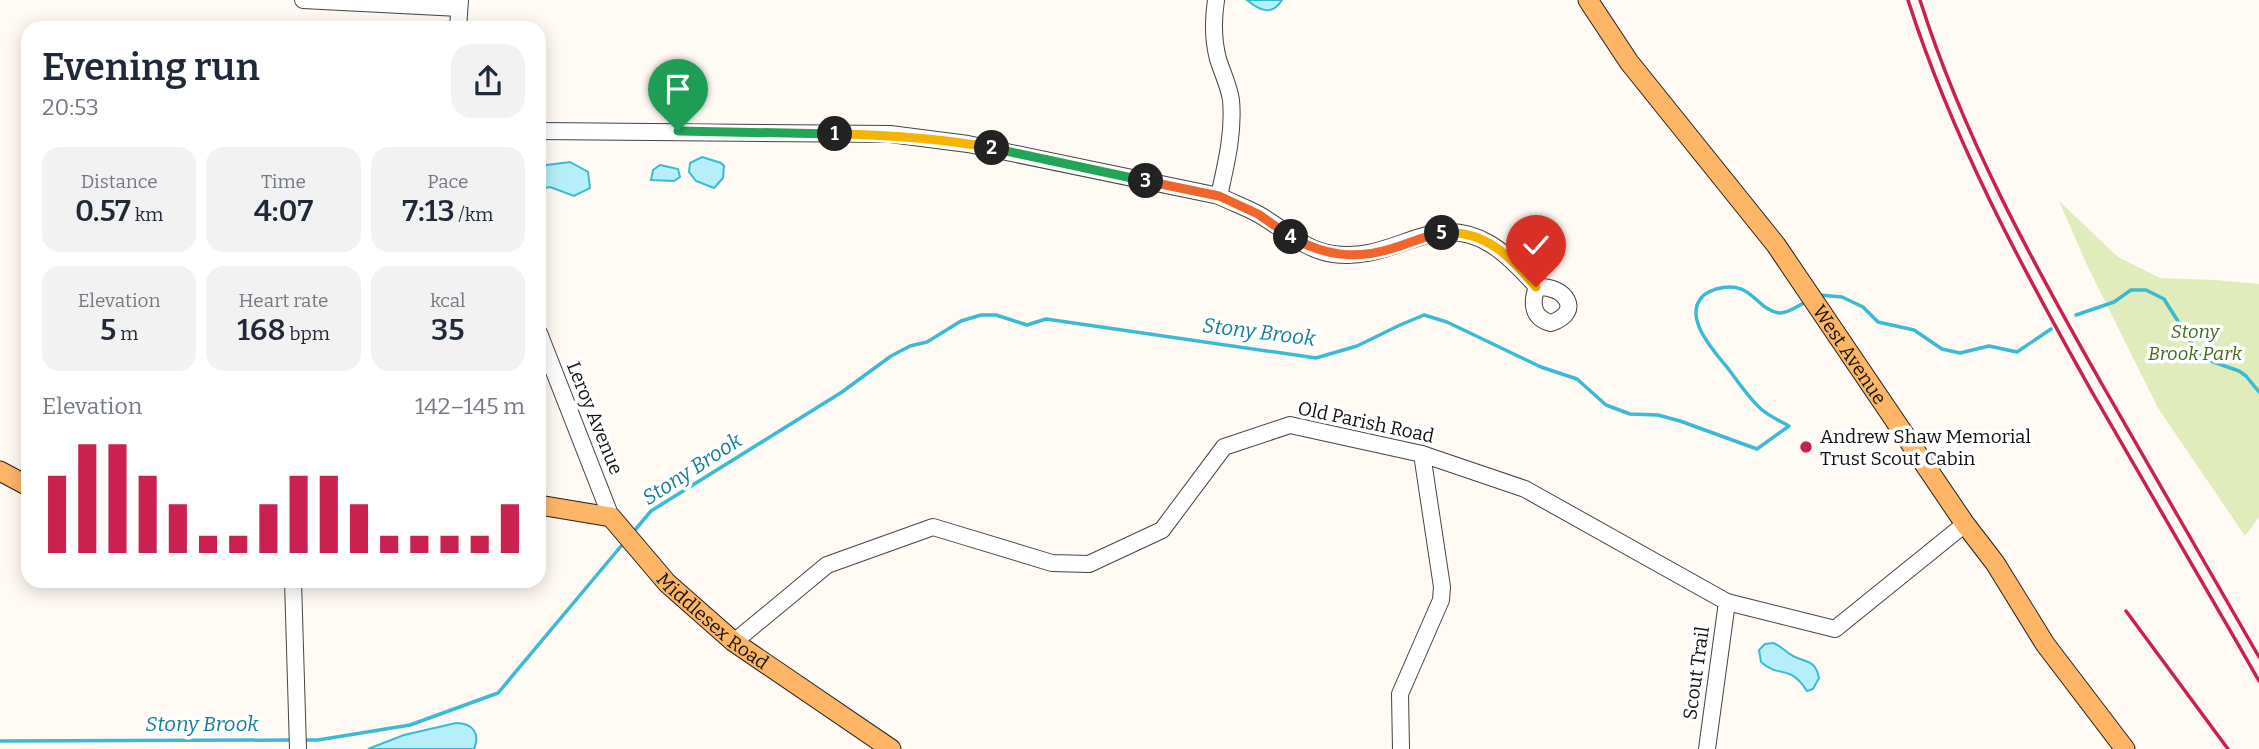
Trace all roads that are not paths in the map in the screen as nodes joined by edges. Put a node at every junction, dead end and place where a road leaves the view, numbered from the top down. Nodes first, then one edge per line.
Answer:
1 (303, 0) edge
2 (1216, 0) edge
3 (1588, 0) edge
4 (460, 4) edge
5 (546, 131) edge
6 (1219, 196) junction
7 (1536, 287) dead end
8 (546, 351) edge
9 (1422, 454) junction
10 (0, 471) edge
11 (21, 482) edge
12 (546, 506) edge
13 (611, 517) junction
14 (1965, 524) junction
15 (293, 588) edge
16 (1727, 602) junction
17 (734, 642) junction
18 (298, 749) edge
19 (891, 749) edge
20 (1401, 749) edge
21 (1707, 749) edge
22 (2125, 749) edge

1 - 4 street
2 - 6 street
3 - 14 main road, West Avenue
5 - 6 street
6 - 7 street
8 - 13 street, Leroy Avenue
9 - 16 street, Old Parish Road
9 - 17 street, Old Parish Road
9 - 20 street
10 - 11 main road
12 - 13 main road
13 - 17 main road, Middlesex Road
14 - 16 street, Old Parish Road
14 - 22 main road, West Avenue
15 - 18 street
16 - 21 street, Scout Trail
17 - 19 main road, Middlesex Road

